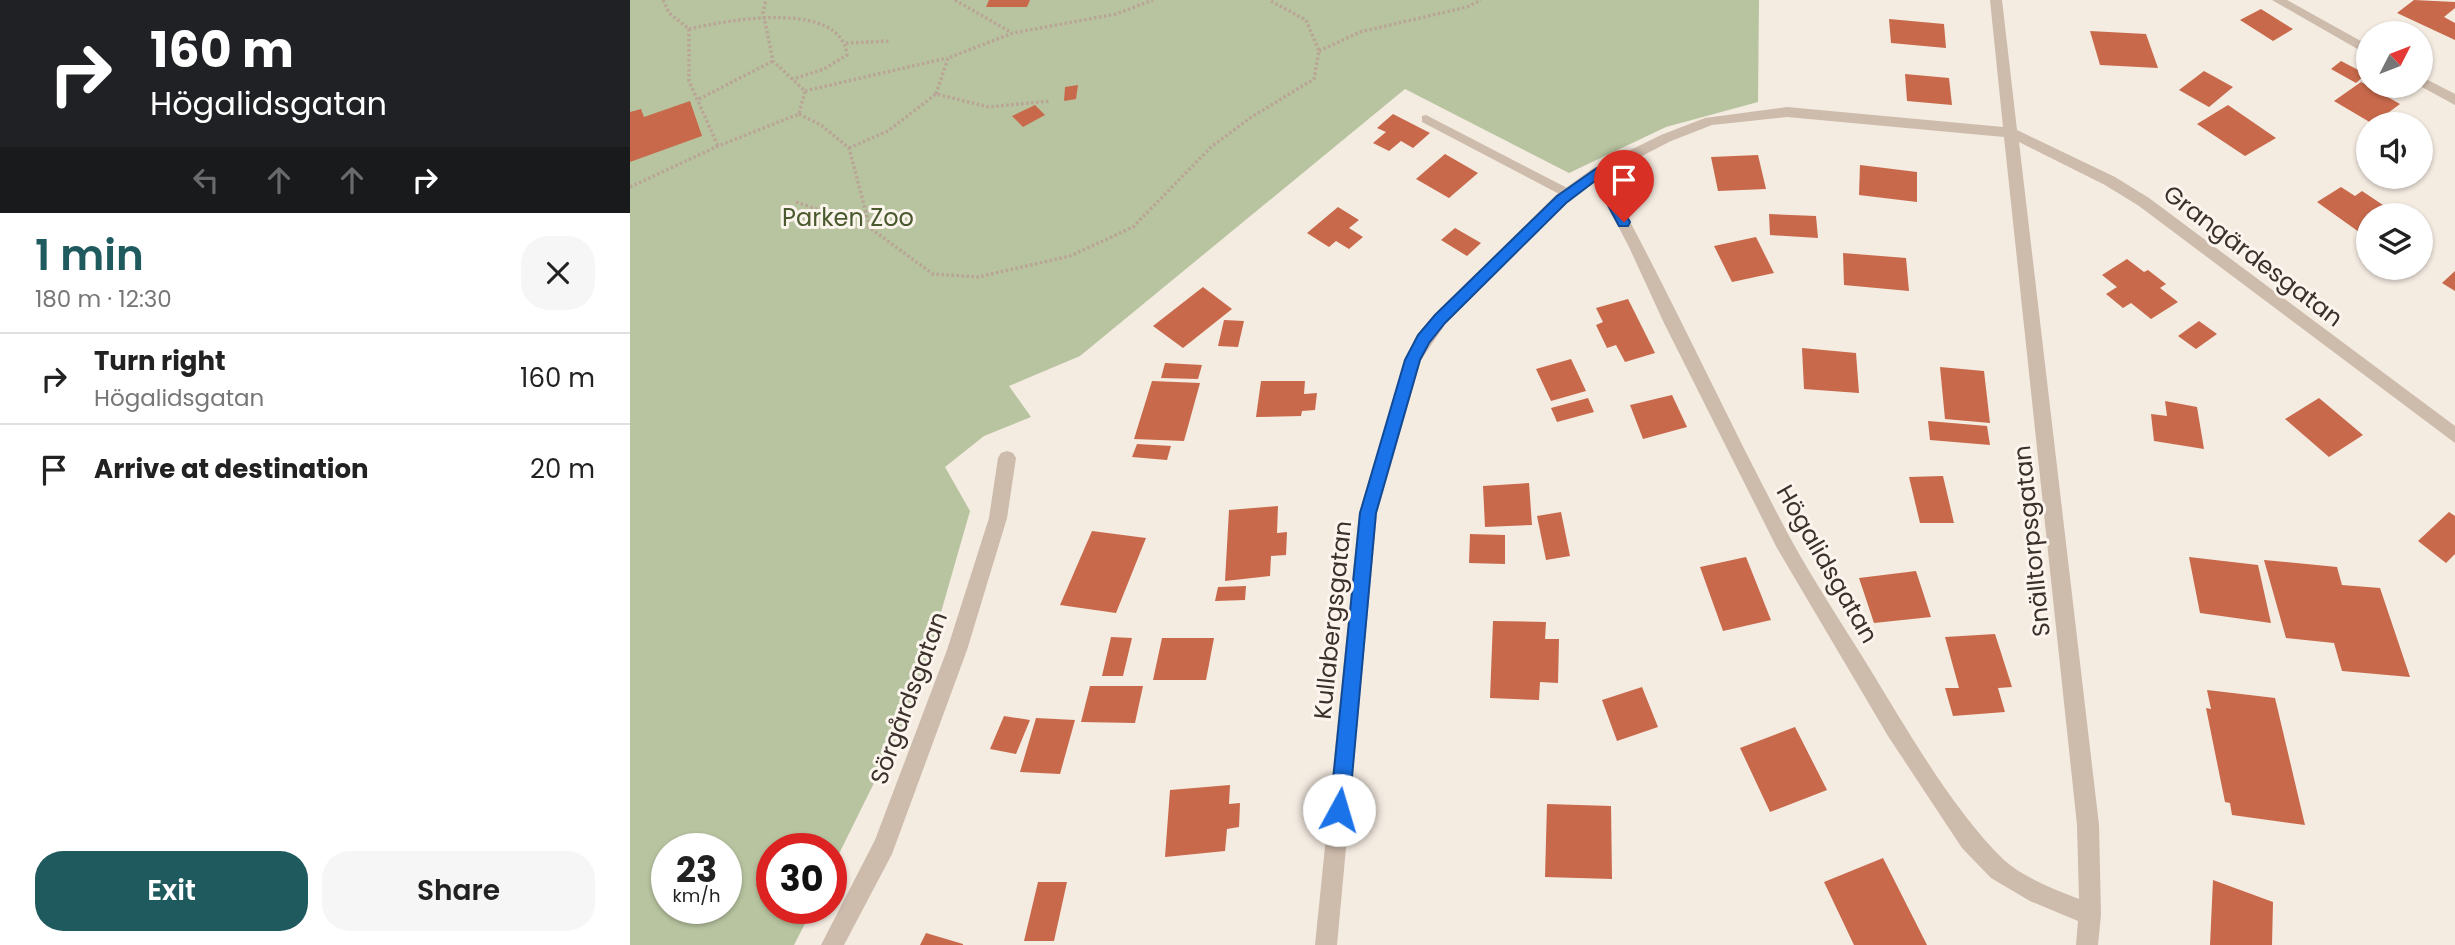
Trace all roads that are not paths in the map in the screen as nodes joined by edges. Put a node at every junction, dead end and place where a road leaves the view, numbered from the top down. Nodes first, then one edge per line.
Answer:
1 (1996, 0) edge
2 (2278, 0) edge
3 (2356, 44) edge
4 (2433, 87) edge
5 (2455, 100) edge
6 (1426, 119) dead end
7 (2012, 133) junction
8 (1597, 173) junction
9 (1569, 194) junction
10 (2455, 436) edge
11 (1007, 458) dead end
12 (2090, 915) junction
13 (832, 945) edge
14 (1326, 945) edge
15 (2087, 945) edge

1 - 7 street, Snälltorpsgatan
2 - 3 street
4 - 5 street
6 - 9 lane
7 - 8 street
7 - 10 street, Grangärdesgatan
7 - 12 street, Snälltorpsgatan
8 - 9 street, Kullabergsgatan
8 - 12 street, Högalidsgatan
9 - 14 street, Kullabergsgatan
11 - 13 street, Sörgårdsgatan
12 - 15 street, Snälltorpsgatan

